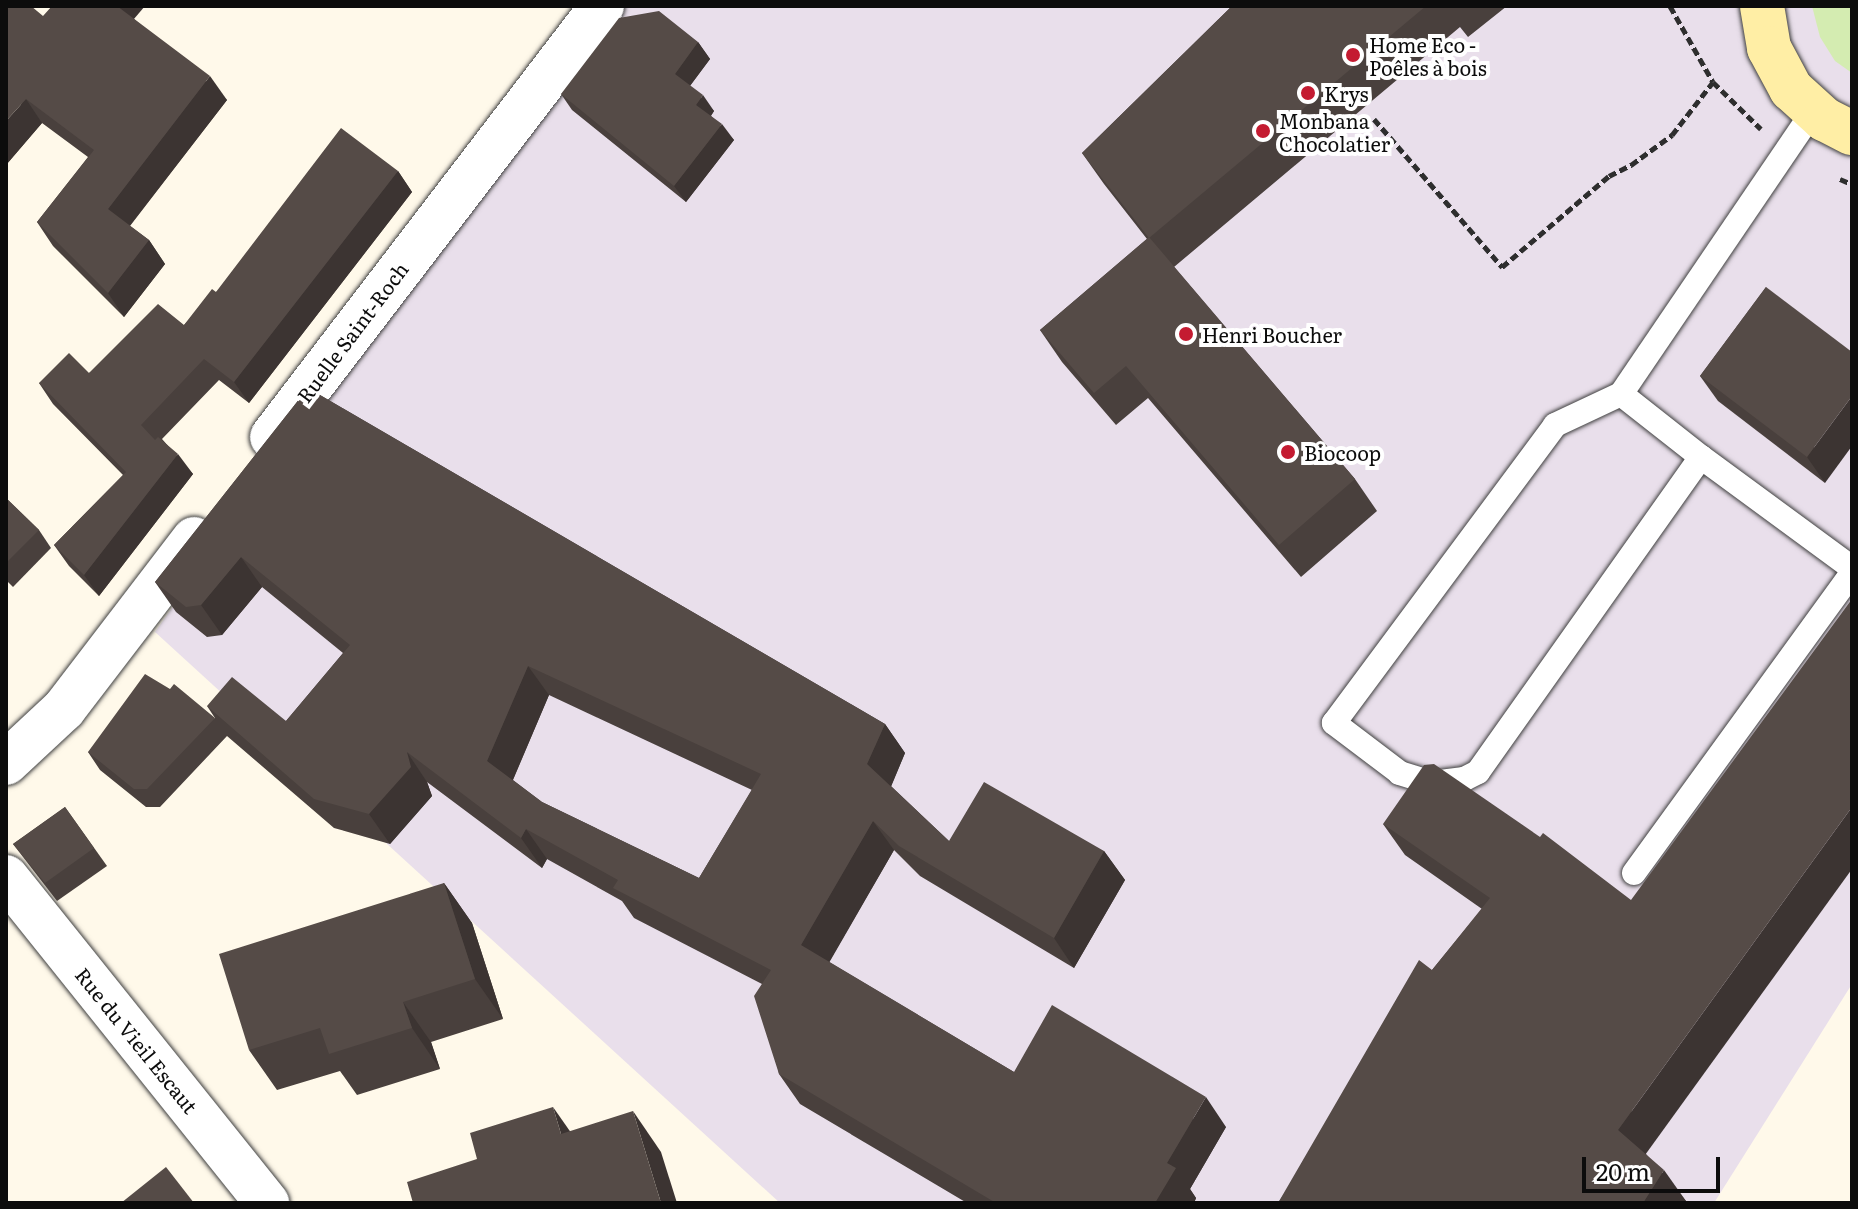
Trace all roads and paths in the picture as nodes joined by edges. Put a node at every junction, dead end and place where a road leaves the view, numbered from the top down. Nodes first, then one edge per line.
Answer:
1 (602, 6) edge
2 (1760, 10) edge
3 (1713, 82) dead end
4 (1813, 111) junction
5 (1374, 119) dead end
6 (1852, 133) edge
7 (1621, 394) junction
8 (1701, 457) junction
9 (246, 470) edge
10 (218, 508) edge
11 (1852, 570) edge
12 (6, 763) edge
13 (1634, 873) dead end
14 (6, 877) edge
15 (267, 1203) edge

1 - 9 street, Ruelle Saint-Roch
2 - 4 main road
3 - 5 path
4 - 6 main road
4 - 7 lane
7 - 8 lane
7 - 8 lane
8 - 11 lane
10 - 12 street
11 - 13 lane
14 - 15 street, Rue du Vieil Escaut

